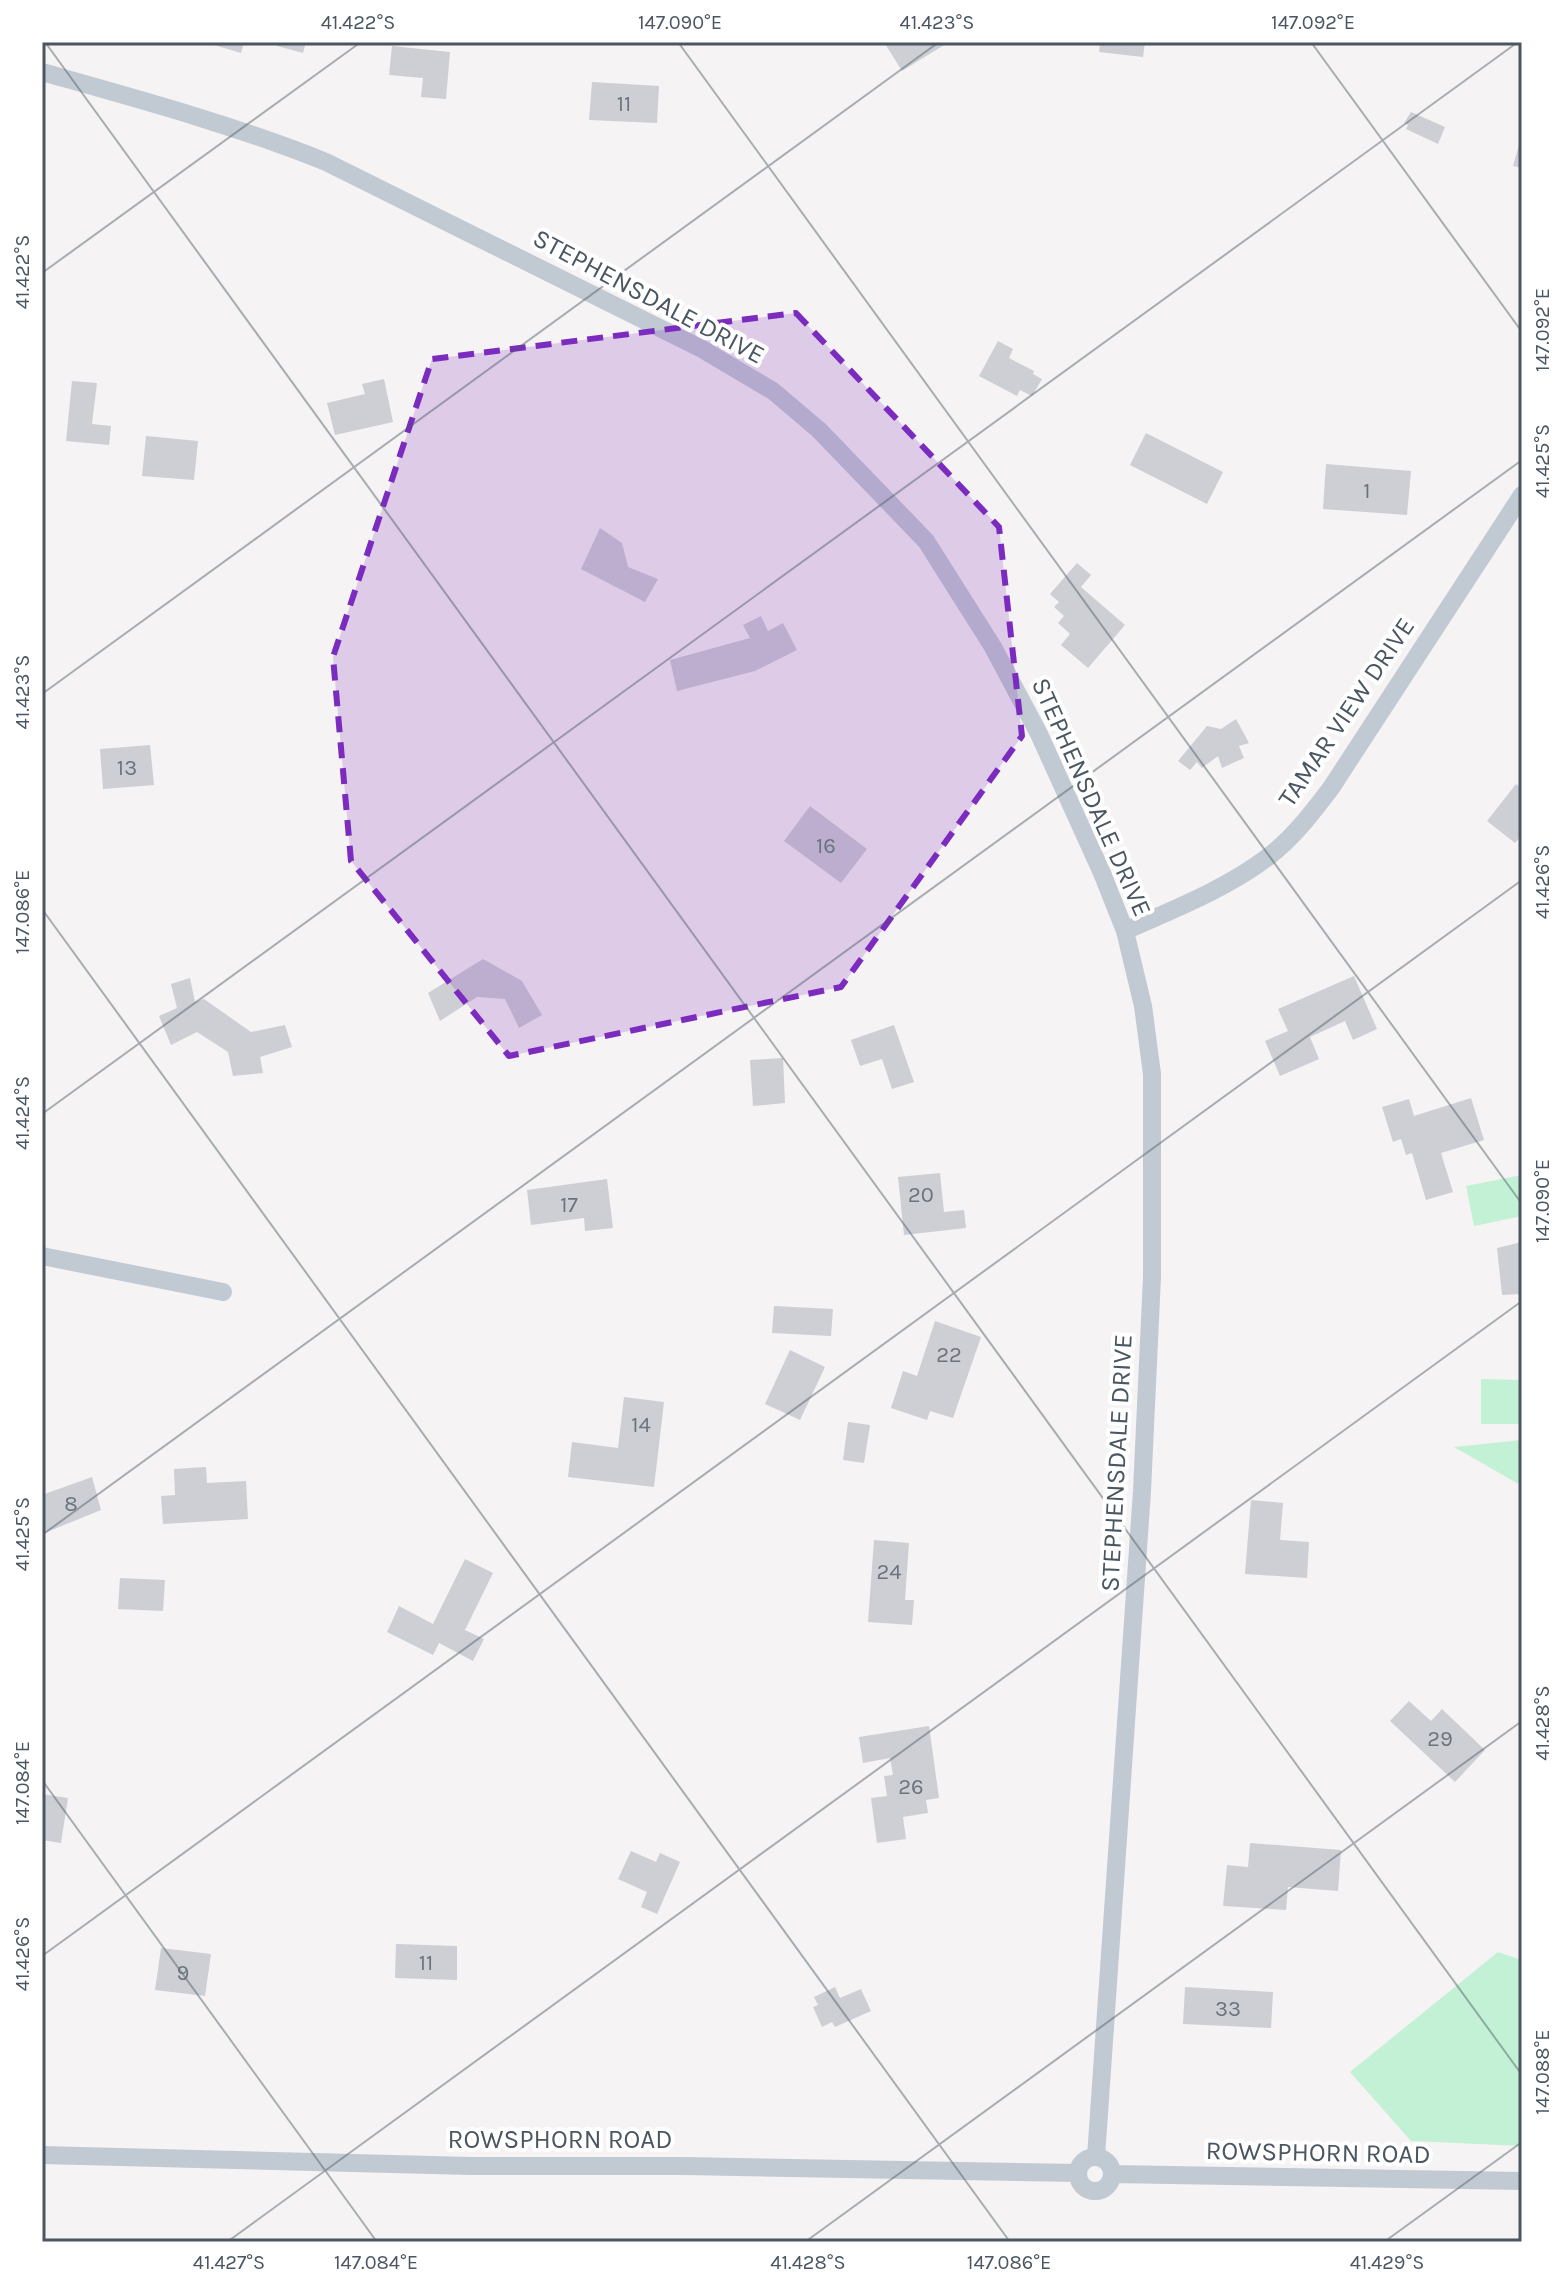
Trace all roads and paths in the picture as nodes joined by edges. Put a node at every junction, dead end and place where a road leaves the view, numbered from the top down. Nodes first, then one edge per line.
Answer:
1 (42, 72) edge
2 (1522, 495) edge
3 (1125, 931) junction
4 (42, 1256) edge
5 (223, 1292) dead end
6 (42, 2155) edge
7 (1096, 2157) junction
8 (1078, 2173) junction
9 (1113, 2174) junction
10 (1522, 2181) edge

1 - 3 street, STEPHENSDALE DRIVE
2 - 3 street, TAMAR VIEW DRIVE
3 - 7 street, STEPHENSDALE DRIVE
4 - 5 street
6 - 8 street, ROWSPHORN ROAD
7 - 8 street
7 - 9 street
8 - 9 street
9 - 10 street, ROWSPHORN ROAD

